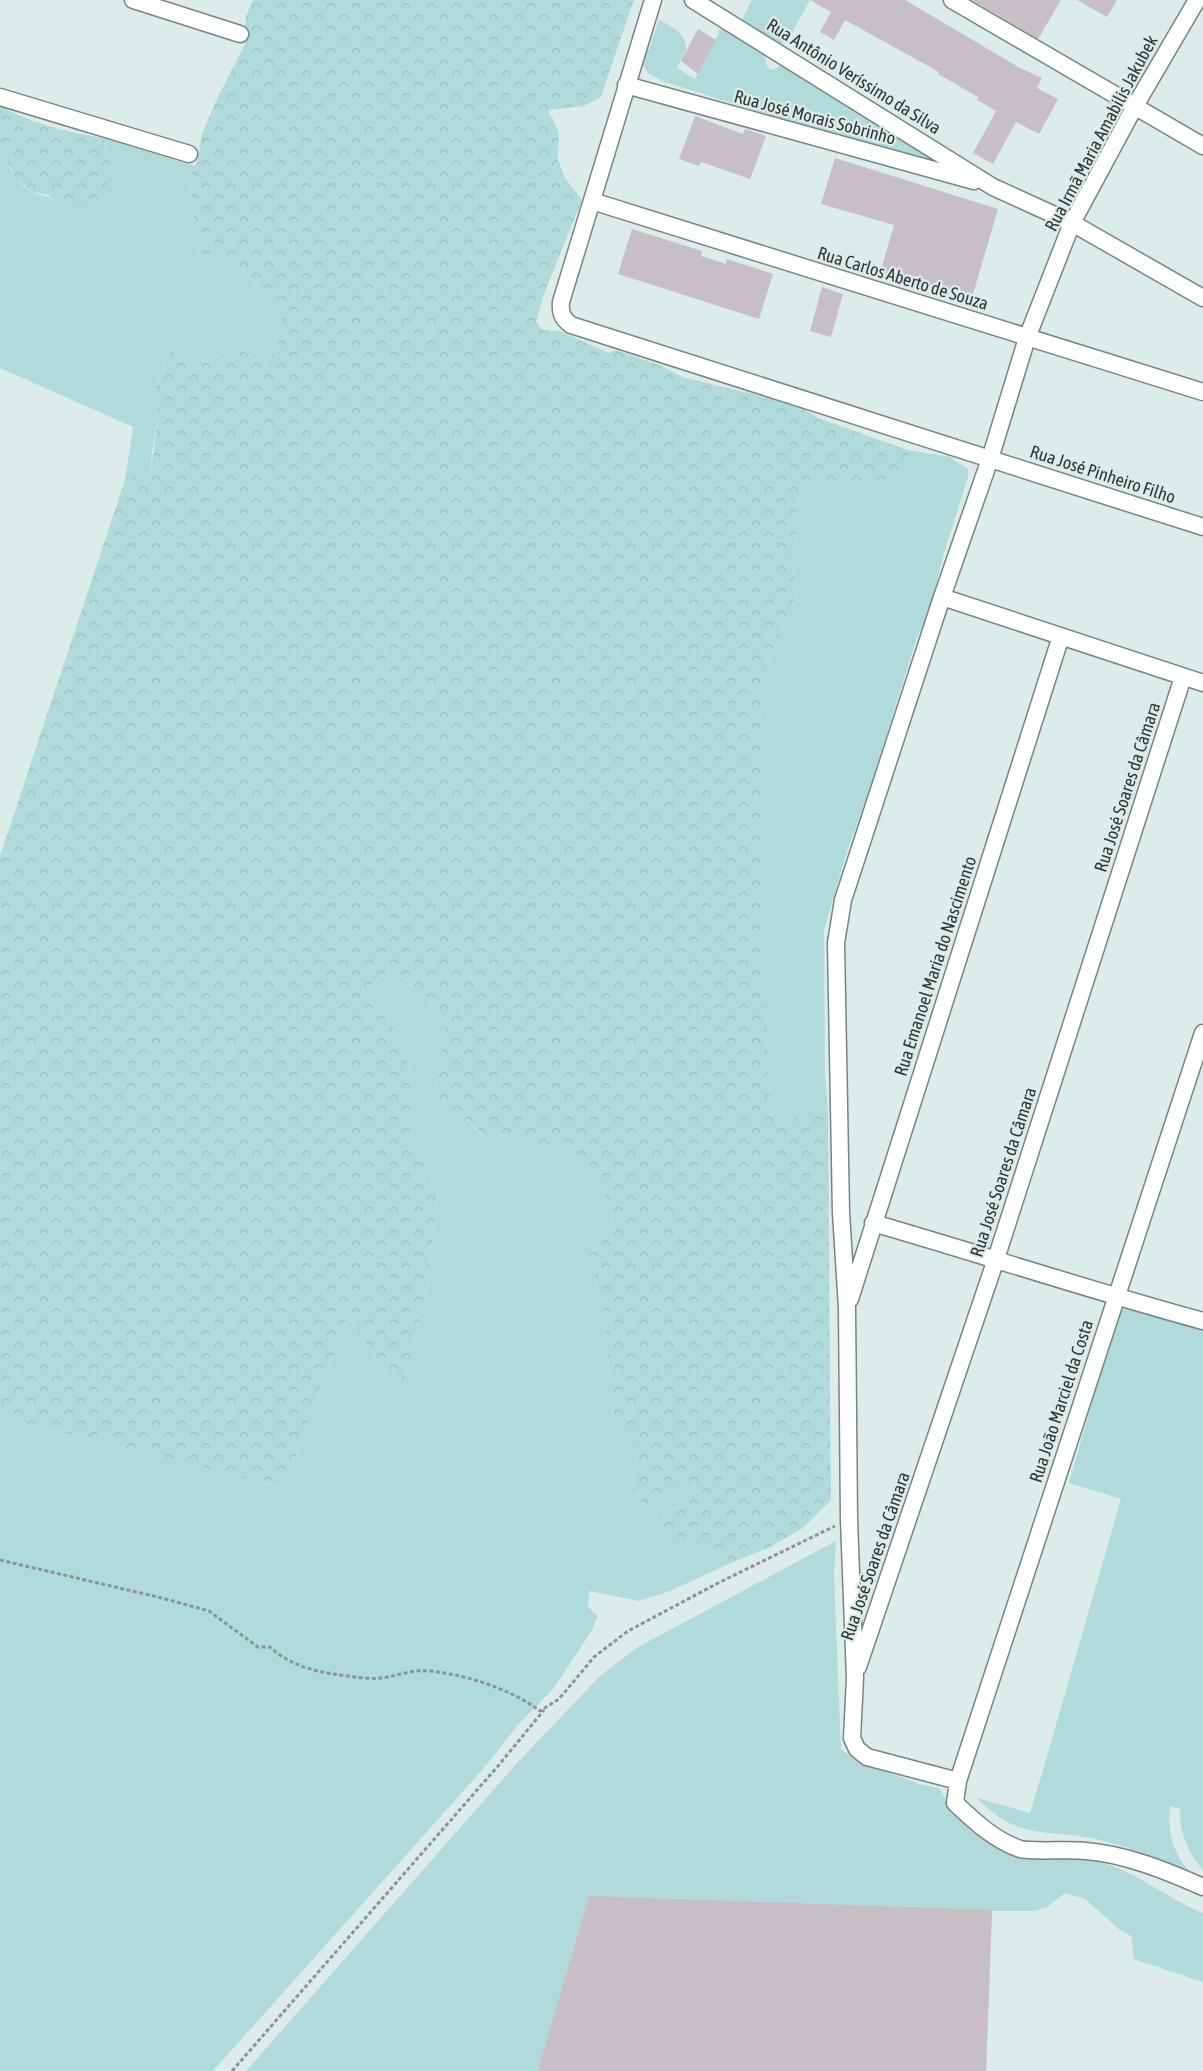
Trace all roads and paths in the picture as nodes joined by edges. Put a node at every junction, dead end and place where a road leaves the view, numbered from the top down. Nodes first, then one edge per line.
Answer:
1 (134, 0) edge
2 (653, 0) edge
3 (693, 0) edge
4 (952, 0) edge
5 (1197, 0) edge
6 (240, 34) dead end
7 (626, 85) junction
8 (0, 97) edge
9 (1135, 106) junction
10 (1203, 146) edge
11 (189, 154) dead end
12 (993, 187) junction
13 (592, 201) junction
14 (1072, 223) junction
15 (1203, 298) edge
16 (1027, 338) junction
17 (1203, 392) edge
18 (990, 459) junction
19 (1203, 527) edge
20 (942, 597) junction
21 (1061, 636) junction
22 (1183, 677) junction
23 (1203, 683) edge
24 (1203, 1033) edge
25 (873, 1223) junction
26 (996, 1259) junction
27 (1116, 1297) junction
28 (847, 1308) junction
29 (1203, 1321) edge
30 (849, 1520) junction
31 (0, 1560) edge
32 (855, 1678) junction
33 (546, 1708) junction
34 (958, 1781) junction
35 (1203, 1887) edge
36 (232, 2071) edge

1 - 6 street
2 - 7 street, Rua José Pinheiro Filho
3 - 12 street, Rua Antônio Veríssimo da Silva
4 - 9 street
5 - 9 street, Rua Irmã Maria Amabilis Jakubek
7 - 12 street, Rua José Morais Sobrinho
7 - 13 street, Rua José Pinheiro Filho
8 - 11 street
9 - 10 street
9 - 14 street, Rua Irmã Maria Amabilis Jakubek
12 - 14 street
13 - 16 street, Rua Carlos Aberto de Souza
13 - 18 street, Rua José Pinheiro Filho
14 - 15 street
14 - 16 street, Rua Irmã Maria Amabilis Jakubek
16 - 17 street, Rua Carlos Aberto de Souza
16 - 18 street, Rua Irmã Maria Amabilis Jakubek
18 - 19 street, Rua José Pinheiro Filho
18 - 20 street, Rua Irmã Maria Amabilis Jakubek
20 - 21 street
20 - 28 street, Rua Irmã Maria Amabilis Jakubek
21 - 22 street
21 - 25 street, Rua Emanoel Maria do Nascimento
22 - 23 street
22 - 26 street, Rua José Soares da Câmara
24 - 27 street, Rua João Marciel da Costa
25 - 26 street
25 - 28 street, Rua Emanoel Maria do Nascimento
26 - 27 street
26 - 32 street, Rua José Soares da Câmara
27 - 29 street
27 - 34 street, Rua João Marciel da Costa
28 - 30 street
30 - 32 street
30 - 33 path
31 - 33 path
32 - 34 street
33 - 36 path
34 - 35 street, Rua João Marciel da Costa

